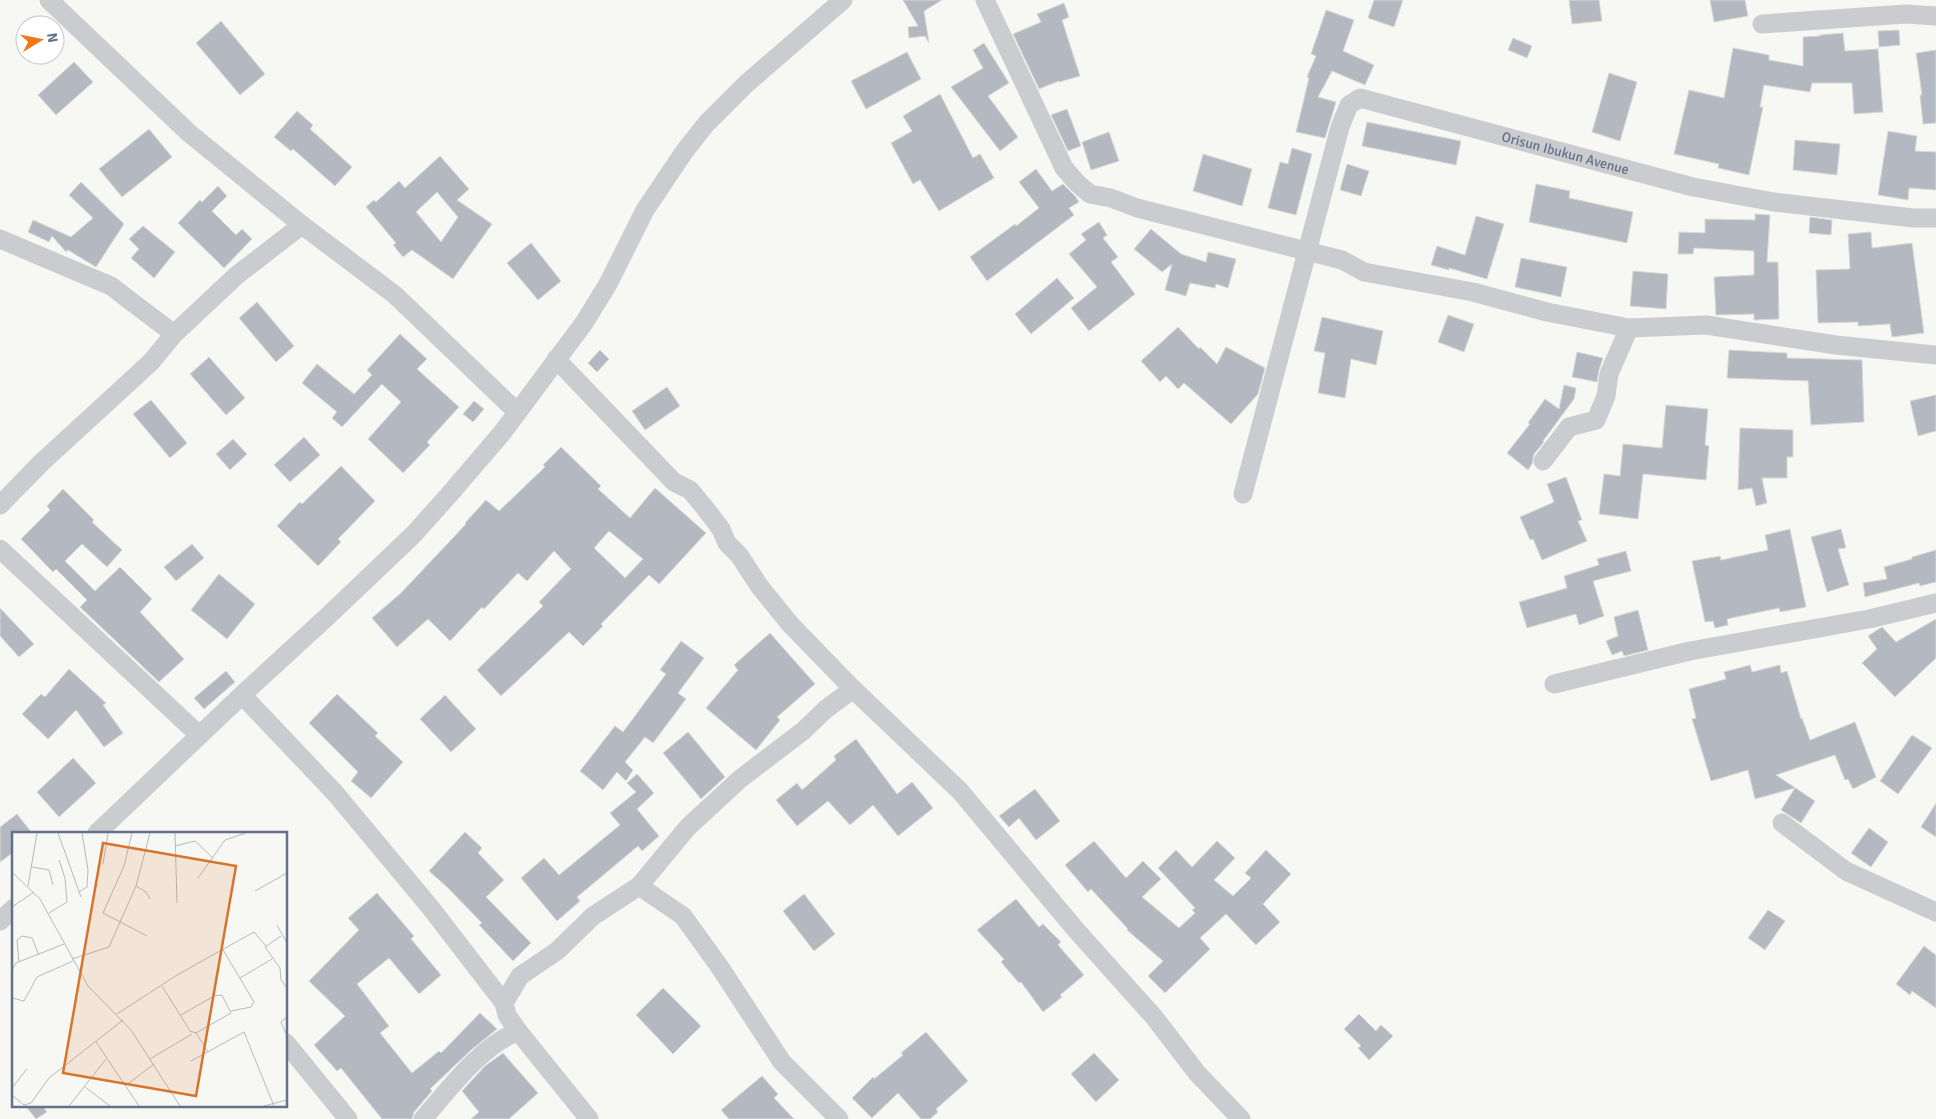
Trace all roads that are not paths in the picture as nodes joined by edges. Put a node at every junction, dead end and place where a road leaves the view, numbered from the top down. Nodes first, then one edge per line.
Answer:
1 (49, 0) edge
2 (843, 0) edge
3 (985, 0) edge
4 (1936, 16) edge
5 (1762, 24) dead end
6 (1936, 218) edge
7 (302, 225) junction
8 (0, 238) edge
9 (1306, 251) junction
10 (1629, 328) junction
11 (174, 334) junction
12 (1936, 355) edge
13 (556, 359) junction
14 (517, 412) junction
15 (1543, 461) dead end
16 (1242, 494) dead end
17 (0, 505) edge
18 (0, 549) edge
19 (1936, 603) edge
20 (1554, 684) dead end
21 (853, 689) junction
22 (242, 695) junction
23 (199, 735) junction
24 (1782, 823) dead end
25 (98, 832) edge
26 (639, 886) junction
27 (12, 910) edge
28 (1936, 912) edge
29 (0, 921) edge
30 (504, 1003) junction
31 (518, 1031) junction
32 (288, 1045) edge
33 (348, 1119) edge
34 (423, 1119) edge
35 (589, 1119) edge
36 (839, 1119) edge
37 (1240, 1119) edge

1 - 7 street
2 - 13 street
3 - 9 street
4 - 5 street
6 - 9 street, Orisun Ibukun Avenue
7 - 11 street
7 - 14 street
8 - 11 street
9 - 10 street
9 - 16 street, Orisun Ibukun Avenue
10 - 12 street
10 - 15 street
11 - 17 street
13 - 14 street
13 - 21 street
14 - 22 street
18 - 23 street
19 - 20 street
21 - 26 street
21 - 37 street
22 - 23 street
22 - 30 street
23 - 25 street
24 - 28 street
26 - 30 street
26 - 36 street
27 - 29 street
30 - 31 street
31 - 34 street
31 - 35 street
32 - 33 street

